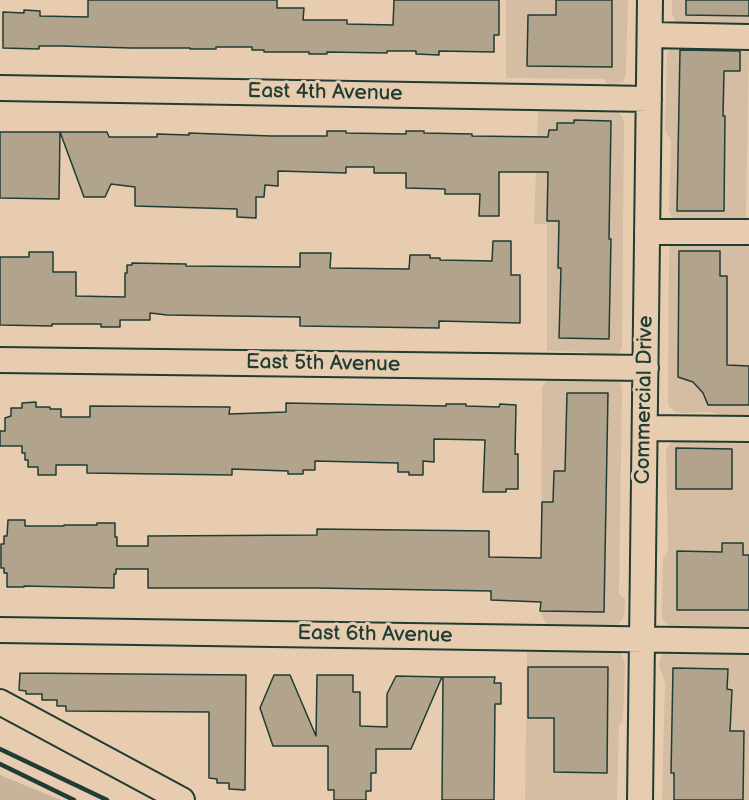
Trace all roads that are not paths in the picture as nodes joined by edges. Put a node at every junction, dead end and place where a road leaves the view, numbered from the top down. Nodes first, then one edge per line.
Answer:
1 (650, 0) edge
2 (650, 35) junction
3 (749, 37) edge
4 (0, 88) edge
5 (649, 99) junction
6 (647, 232) junction
7 (749, 232) edge
8 (0, 360) edge
9 (646, 368) junction
10 (645, 428) junction
11 (749, 429) edge
12 (0, 630) edge
13 (641, 639) junction
14 (749, 641) edge
15 (0, 702) edge
16 (182, 800) edge
17 (639, 800) edge

1 - 2 street, Commercial Drive
2 - 3 street
2 - 5 street, Commercial Drive
4 - 5 street, East 4th Avenue
5 - 6 street, Commercial Drive
6 - 7 street
6 - 9 street, Commercial Drive
8 - 9 street, East 5th Avenue
9 - 10 street, Commercial Drive
10 - 11 street
10 - 13 street, Commercial Drive
12 - 13 street, East 6th Avenue
13 - 14 street, East 6th Avenue
13 - 17 street, Commercial Drive
15 - 16 street

